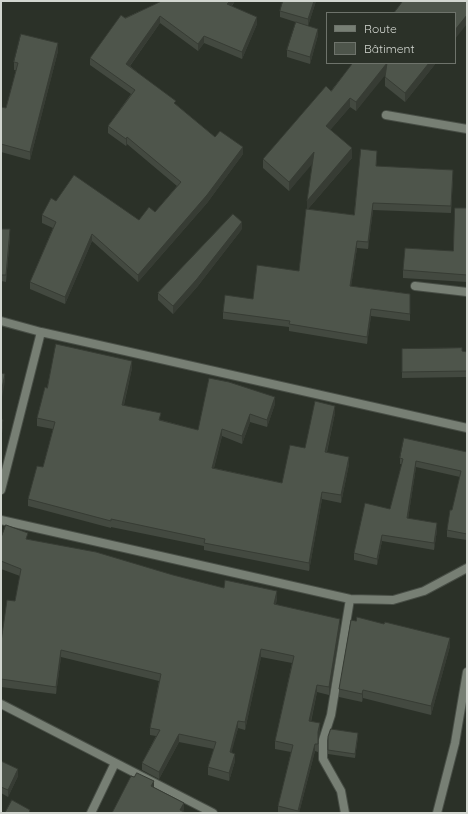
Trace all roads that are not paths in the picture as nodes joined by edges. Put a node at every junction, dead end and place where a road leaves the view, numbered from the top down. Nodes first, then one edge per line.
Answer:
1 (386, 115) dead end
2 (467, 129) edge
3 (415, 286) dead end
4 (467, 292) edge
5 (1, 321) edge
6 (40, 332) junction
7 (467, 428) edge
8 (1, 490) edge
9 (1, 520) edge
10 (467, 568) edge
11 (350, 598) junction
12 (467, 672) edge
13 (1, 704) edge
14 (115, 763) junction
15 (91, 813) edge
16 (213, 813) edge
17 (346, 813) edge
18 (437, 813) edge

1 - 2 street
3 - 4 street
5 - 6 street
6 - 7 street
6 - 8 street
9 - 11 street
10 - 11 street
11 - 17 street
12 - 18 street
13 - 14 street
14 - 15 street
14 - 16 street

